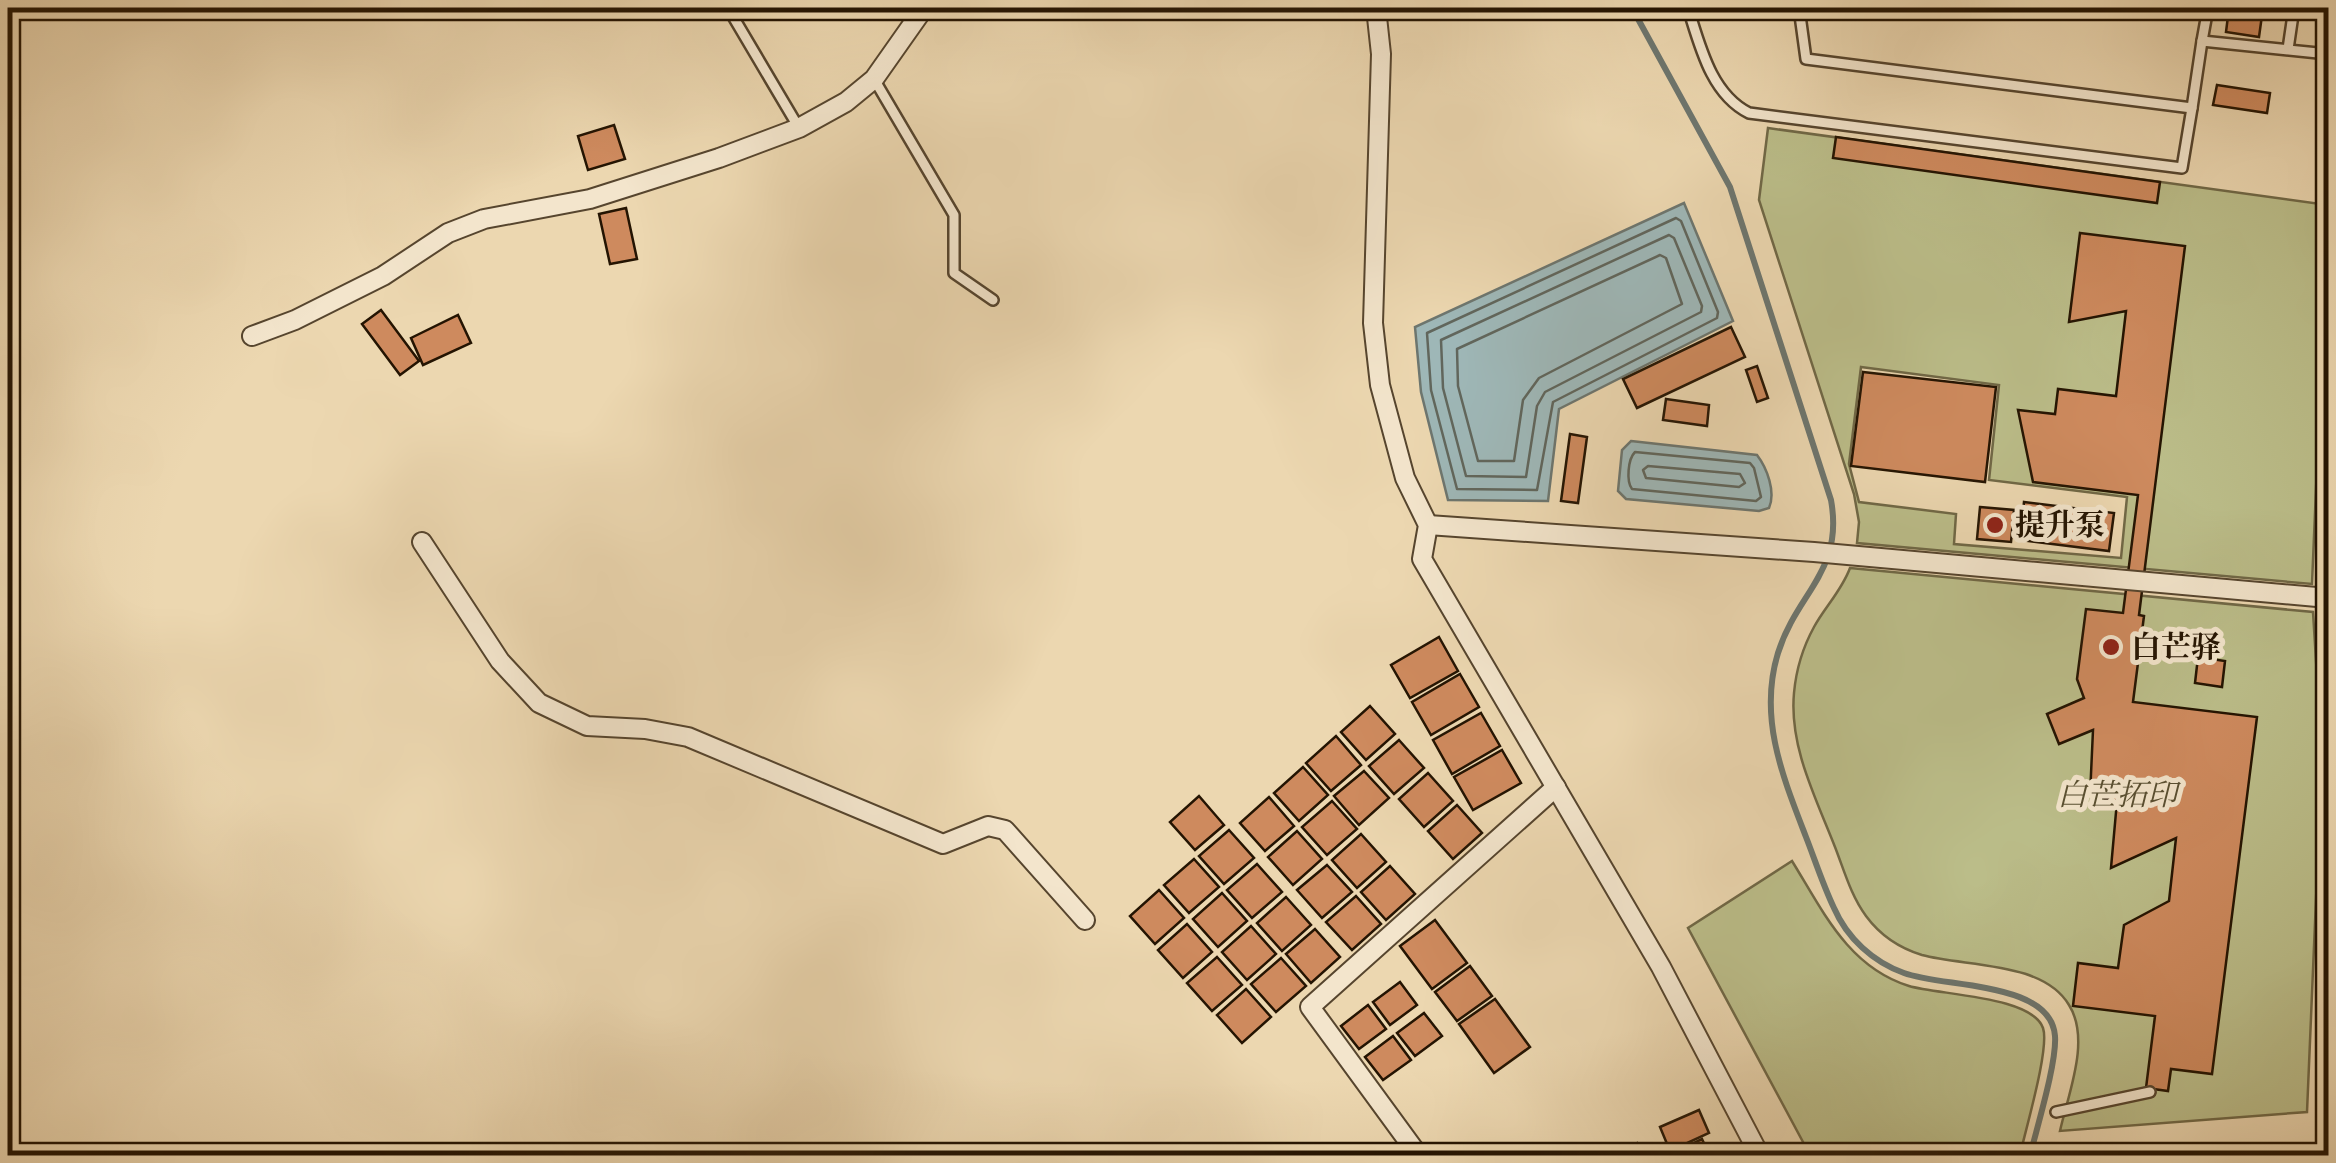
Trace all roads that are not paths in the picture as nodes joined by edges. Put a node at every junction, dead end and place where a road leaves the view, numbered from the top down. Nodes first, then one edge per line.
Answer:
1 (728, 8) edge
2 (924, 8) edge
3 (1376, 8) edge
4 (1688, 8) edge
5 (1800, 8) edge
6 (2208, 8) edge
7 (2294, 8) edge
8 (2202, 41) junction
9 (2288, 49) junction
10 (2328, 54) edge
11 (874, 78) junction
12 (2192, 108) junction
13 (800, 128) junction
14 (993, 300) dead end
15 (252, 336) dead end
16 (1428, 524) junction
17 (422, 542) dead end
18 (2328, 598) edge
19 (1556, 788) junction
20 (1084, 920) dead end
21 (2150, 1092) dead end
22 (2056, 1112) dead end
23 (1419, 1156) edge
24 (1760, 1156) edge

1 - 13 lane
2 - 11 street
3 - 16 street
4 - 12 lane
5 - 12 lane
6 - 8 lane
7 - 9 lane
8 - 9 lane
8 - 12 lane
9 - 10 lane
11 - 13 street
11 - 14 lane
13 - 15 street
16 - 18 street
16 - 19 street
17 - 20 street
19 - 23 street
19 - 24 street
21 - 22 lane

